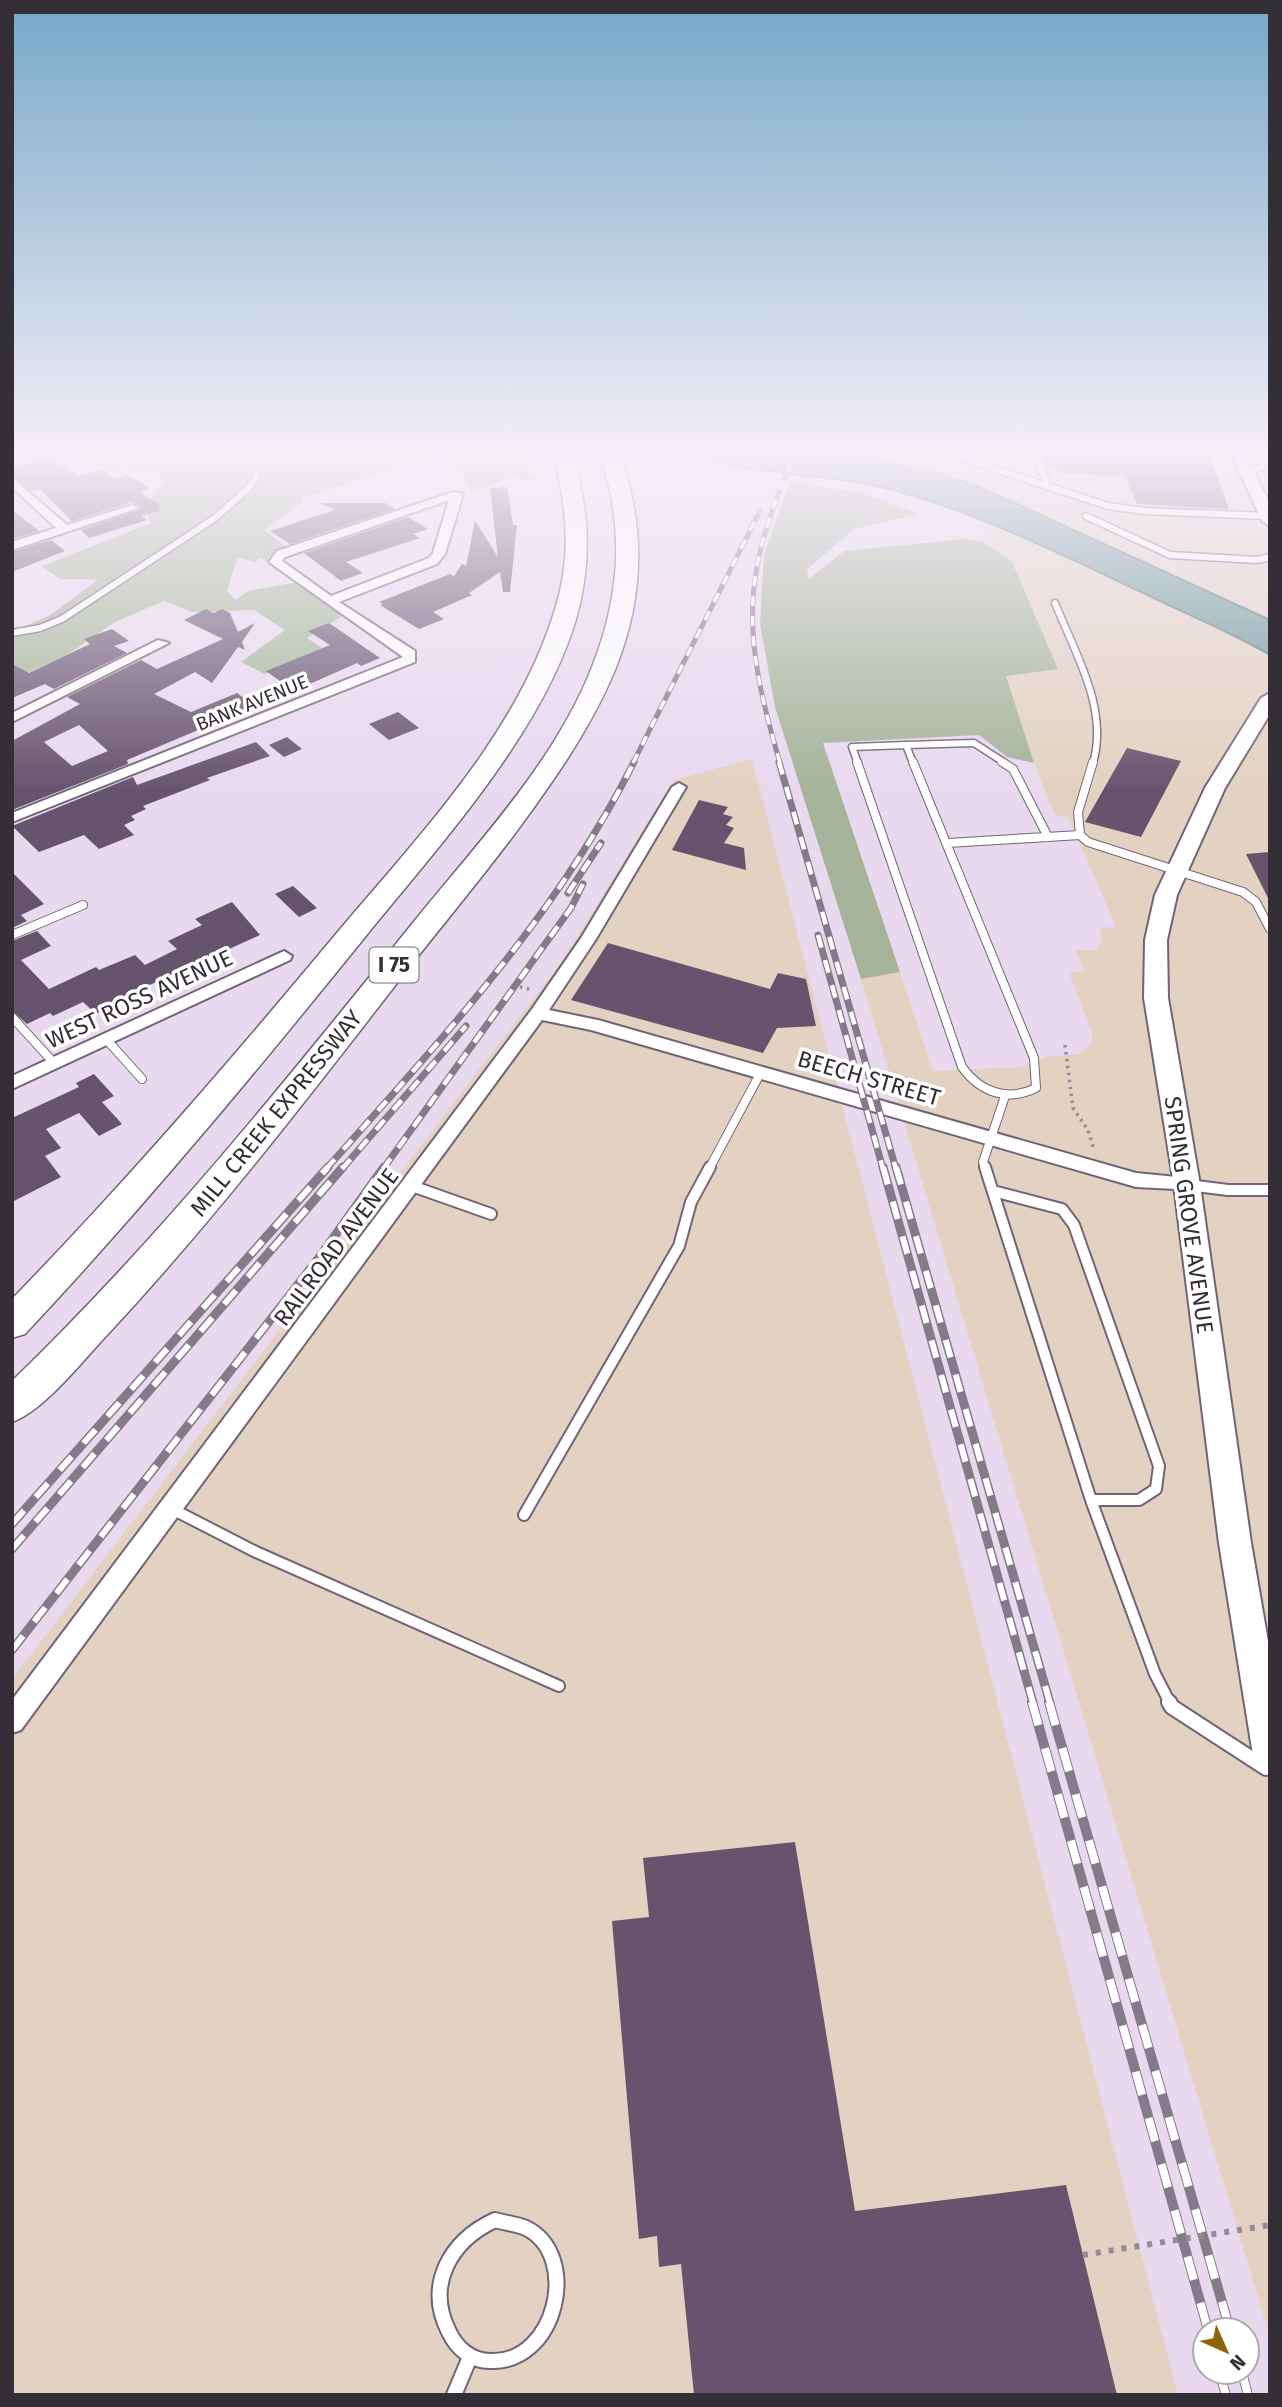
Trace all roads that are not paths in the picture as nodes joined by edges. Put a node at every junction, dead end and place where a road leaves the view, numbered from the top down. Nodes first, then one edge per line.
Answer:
1 (140, 567) edge
2 (282, 567) edge
3 (417, 567) edge
4 (575, 567) edge
5 (628, 567) edge
6 (330, 601) junction
7 (1055, 603) dead end
8 (12, 633) edge
9 (163, 643) dead end
10 (1270, 698) edge
11 (12, 718) edge
12 (905, 743) junction
13 (679, 788) dead end
14 (12, 818) edge
15 (1080, 835) junction
16 (1048, 837) junction
17 (948, 844) junction
18 (1177, 870) junction
19 (83, 905) dead end
20 (1270, 929) edge
21 (12, 935) edge
22 (284, 957) dead end
23 (538, 1013) junction
24 (12, 1017) edge
25 (106, 1038) junction
26 (54, 1063) junction
27 (761, 1072) junction
28 (142, 1079) dead end
29 (12, 1083) edge
30 (1004, 1096) junction
31 (992, 1139) junction
32 (1187, 1185) junction
33 (412, 1186) junction
34 (1270, 1190) edge
35 (993, 1191) junction
36 (491, 1214) dead end
37 (12, 1323) edge
38 (12, 1406) edge
39 (1091, 1500) junction
40 (172, 1510) junction
41 (524, 1515) dead end
42 (559, 1686) dead end
43 (1266, 1708) edge
44 (12, 1721) edge
45 (1270, 1755) edge
46 (1270, 1771) edge
47 (470, 2357) junction
48 (454, 2395) edge

1 - 8 lane
2 - 6 street, BANK AVENUE
3 - 6 street, BANK AVENUE
4 - 37 highway, I 75
5 - 38 highway, MILL CREEK EXPRESSWAY / I 75
6 - 14 street, BANK AVENUE
7 - 15 lane
9 - 11 street
10 - 18 main road, SPRING GROVE AVENUE
12 - 16 lane
12 - 17 lane
12 - 30 lane
13 - 23 street, RAILROAD AVENUE
15 - 16 lane
15 - 18 lane
16 - 17 lane
17 - 30 lane
18 - 20 lane
18 - 32 main road, SPRING GROVE AVENUE
19 - 21 lane
22 - 25 street, WEST ROSS AVENUE
23 - 27 street, BEECH STREET
23 - 33 street, RAILROAD AVENUE
24 - 26 lane
25 - 26 street, WEST ROSS AVENUE
25 - 28 lane
26 - 29 street, WEST ROSS AVENUE
27 - 31 street, BEECH STREET
27 - 41 lane
30 - 31 lane
31 - 32 street, BEECH STREET
31 - 35 lane
32 - 34 lane
32 - 43 main road, SPRING GROVE AVENUE
33 - 36 lane
33 - 40 street, RAILROAD AVENUE
35 - 39 lane
35 - 39 lane
39 - 46 lane
40 - 42 lane
40 - 44 street, RAILROAD AVENUE
43 - 45 main road, SPRING GROVE AVENUE
47 - 47 lane
47 - 48 lane

